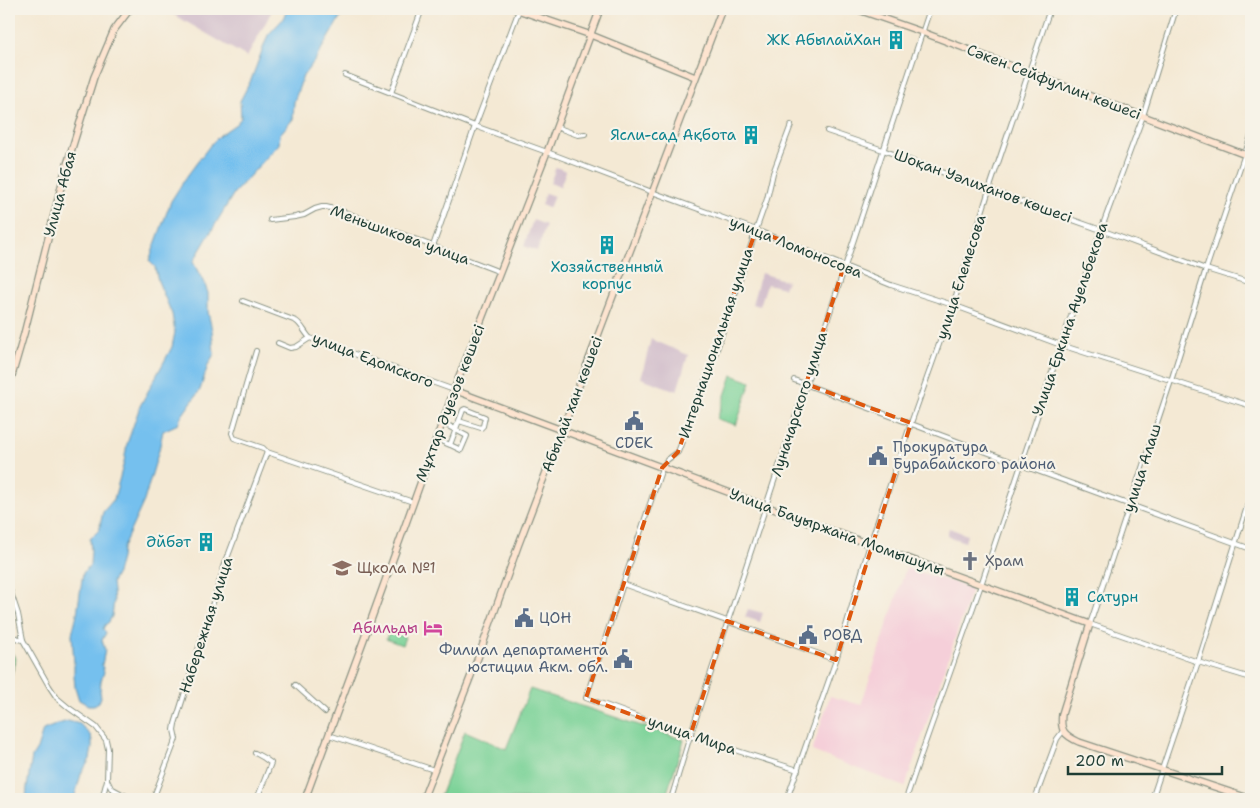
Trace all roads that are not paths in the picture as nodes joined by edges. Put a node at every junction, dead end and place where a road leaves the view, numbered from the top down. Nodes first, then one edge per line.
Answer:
1 (130, 9) edge
2 (422, 9) edge
3 (600, 9) edge
4 (722, 9) edge
5 (856, 9) edge
6 (930, 9) edge
7 (1050, 9) edge
8 (1176, 9) edge
9 (517, 10) edge
10 (922, 32) junction
11 (591, 35) junction
12 (1029, 73) junction
13 (345, 75) dead end
14 (696, 77) junction
15 (391, 93) junction
16 (1143, 116) junction
17 (791, 125) dead end
18 (475, 126) junction
19 (556, 127) junction
20 (827, 131) dead end
21 (585, 134) dead end
22 (1251, 136) edge
23 (883, 150) junction
24 (547, 152) junction
25 (1248, 156) edge
26 (989, 190) junction
27 (652, 192) junction
28 (270, 220) dead end
29 (756, 230) junction
30 (1101, 230) junction
31 (433, 246) junction
32 (844, 266) junction
33 (1206, 268) junction
34 (500, 272) junction
35 (1251, 283) edge
36 (243, 300) dead end
37 (953, 305) junction
38 (310, 338) junction
39 (278, 343) dead end
40 (1061, 345) junction
41 (256, 351) dead end
42 (10, 375) edge
43 (794, 380) dead end
44 (1171, 381) junction
45 (806, 384) junction
46 (9, 386) edge
47 (454, 390) junction
48 (1251, 406) edge
49 (459, 421) junction
50 (442, 422) junction
51 (911, 423) junction
52 (455, 429) junction
53 (562, 431) junction
54 (436, 439) junction
55 (450, 445) junction
56 (267, 452) junction
57 (1020, 465) junction
58 (662, 468) junction
59 (1251, 494) edge
60 (413, 502) junction
61 (1130, 504) junction
62 (766, 506) junction
63 (870, 544) junction
64 (1235, 544) junction
65 (1251, 549) edge
66 (623, 584) junction
67 (981, 585) junction
68 (9, 587) edge
69 (728, 621) junction
70 (1090, 624) junction
71 (9, 636) edge
72 (23, 640) junction
73 (836, 660) junction
74 (1198, 662) junction
75 (1251, 678) edge
76 (295, 685) dead end
77 (586, 698) joint
78 (325, 712) dead end
79 (1063, 731) junction
80 (328, 735) junction
81 (690, 736) junction
82 (255, 753) dead end
83 (1161, 769) junction
84 (434, 770) junction
85 (798, 770) junction
86 (107, 780) junction
87 (102, 799) edge
88 (134, 799) edge
89 (153, 799) edge
90 (258, 799) edge
91 (305, 799) edge
92 (424, 799) edge
93 (671, 799) edge
94 (787, 799) edge
95 (906, 799) edge
96 (1035, 799) edge
97 (1152, 799) edge
98 (1251, 799) edge

1 - 42 street, Улица Абая
2 - 15 street
3 - 11 street, Мұхтар Әуезов көшесі
4 - 14 street, Абылай хан көшесі
5 - 10 street, Сәкен Сейфуллин көшесі
6 - 10 street, Луначарского улица
7 - 12 street, улица Елемесова
8 - 16 street, Улица Еркина Ауельбекова
9 - 11 street
9 - 18 street
10 - 12 street, Сәкен Сейфуллин көшесі
10 - 23 street, Луначарского улица
11 - 14 street
11 - 19 street, Мұхтар Әуезов көшесі
12 - 16 street, Сәкен Сейфуллин көшесі
12 - 26 street, улица Елемесова
13 - 15 street, улица Ломоносова
14 - 27 street, Абылай хан көшесі
15 - 18 street, улица Ломоносова
16 - 25 street, Сәкен Сейфуллин көшесі
16 - 30 street, Улица Еркина Ауельбекова
17 - 29 street, Интернациональная улица
18 - 24 street, улица Ломоносова
18 - 31 street
19 - 21 street
19 - 24 street, Мұхтар Әуезов көшесі
20 - 23 street, Шоқан Уәлиханов көшесі
22 - 25 street, улица Алаш
23 - 26 street, Шоқан Уәлиханов көшесі
23 - 32 street, Луначарского улица
24 - 27 street, улица Ломоносова
24 - 34 street, Мұхтар Әуезов көшесі
25 - 33 street, улица Алаш
26 - 30 street, Шоқан Уәлиханов көшесі
26 - 37 street, улица Елемесова
27 - 29 street, улица Ломоносова
27 - 53 street, Абылай хан көшесі
28 - 31 street, Меньшикова улица
29 - 32 street, улица Ломоносова
29 - 58 street, Интернациональная улица
30 - 33 street, Шоқан Уәлиханов көшесі
30 - 40 street, Улица Еркина Ауельбекова
31 - 34 street, Меньшикова улица
32 - 37 street, улица Ломоносова
32 - 45 street, Луначарского улица
33 - 35 street, Шоқан Уәлиханов көшесі
33 - 44 street, улица Алаш
34 - 47 street, Мұхтар Әуезов көшесі
36 - 38 street, улица Едомского
37 - 40 street, улица Ломоносова
37 - 51 street, улица Елемесова
38 - 39 street
38 - 47 street, улица Едомского
40 - 44 street, улица Ломоносова
40 - 57 street, Улица Еркина Ауельбекова
41 - 56 street
42 - 46 street, Улица Абая
43 - 45 street
44 - 48 street, улица Ломоносова
44 - 61 street, улица Алаш
45 - 51 street
45 - 62 street, Луначарского улица
47 - 50 street, Мұхтар Әуезов көшесі
47 - 53 street, Улица Бауыржана Момышулы
49 - 49 street
49 - 52 street
50 - 52 street
50 - 54 street, Мұхтар Әуезов көшесі
51 - 57 street
51 - 63 street, улица Елемесова
52 - 55 street
52 - 55 street
53 - 58 street, Улица Бауыржана Момышулы
53 - 84 street, Абылай хан көшесі
54 - 55 street
54 - 60 street, Мұхтар Әуезов көшесі
56 - 60 street
56 - 89 street, Набережная улица
57 - 61 street
57 - 67 street, Улица Еркина Ауельбекова
58 - 62 street, Улица Бауыржана Момышулы
58 - 66 street, Интернациональная улица
59 - 64 street
60 - 80 street, Мұхтар Әуезов көшесі
61 - 64 street
61 - 70 street, улица Алаш
62 - 63 street, Улица Бауыржана Момышулы
62 - 69 street, Луначарского улица
63 - 67 street, Улица Бауыржана Момышулы
63 - 73 street, улица Елемесова
64 - 65 street
64 - 74 street
66 - 69 street
66 - 77 street, Интернациональная улица
67 - 70 street, Улица Бауыржана Момышулы
67 - 95 street, Улица Еркина Ауельбекова
68 - 72 street
69 - 73 street
69 - 81 street, Луначарского улица
70 - 74 street, Улица Бауыржана Момышулы
70 - 79 street, улица Алаш
71 - 72 street
72 - 86 street
73 - 85 street, улица Елемесова
74 - 75 street, Улица Бауыржана Момышулы
74 - 83 street
76 - 78 street
77 - 81 street, улица Мира
79 - 83 street
79 - 96 street, улица Алаш
80 - 84 street
80 - 91 street, Мұхтар Әуезов көшесі
81 - 85 street, улица Мира
81 - 93 street, Луначарского улица
82 - 90 street
83 - 97 street
83 - 98 street
84 - 92 street, Абылай хан көшесі
85 - 94 street, улица Елемесова
86 - 87 street
86 - 88 street

